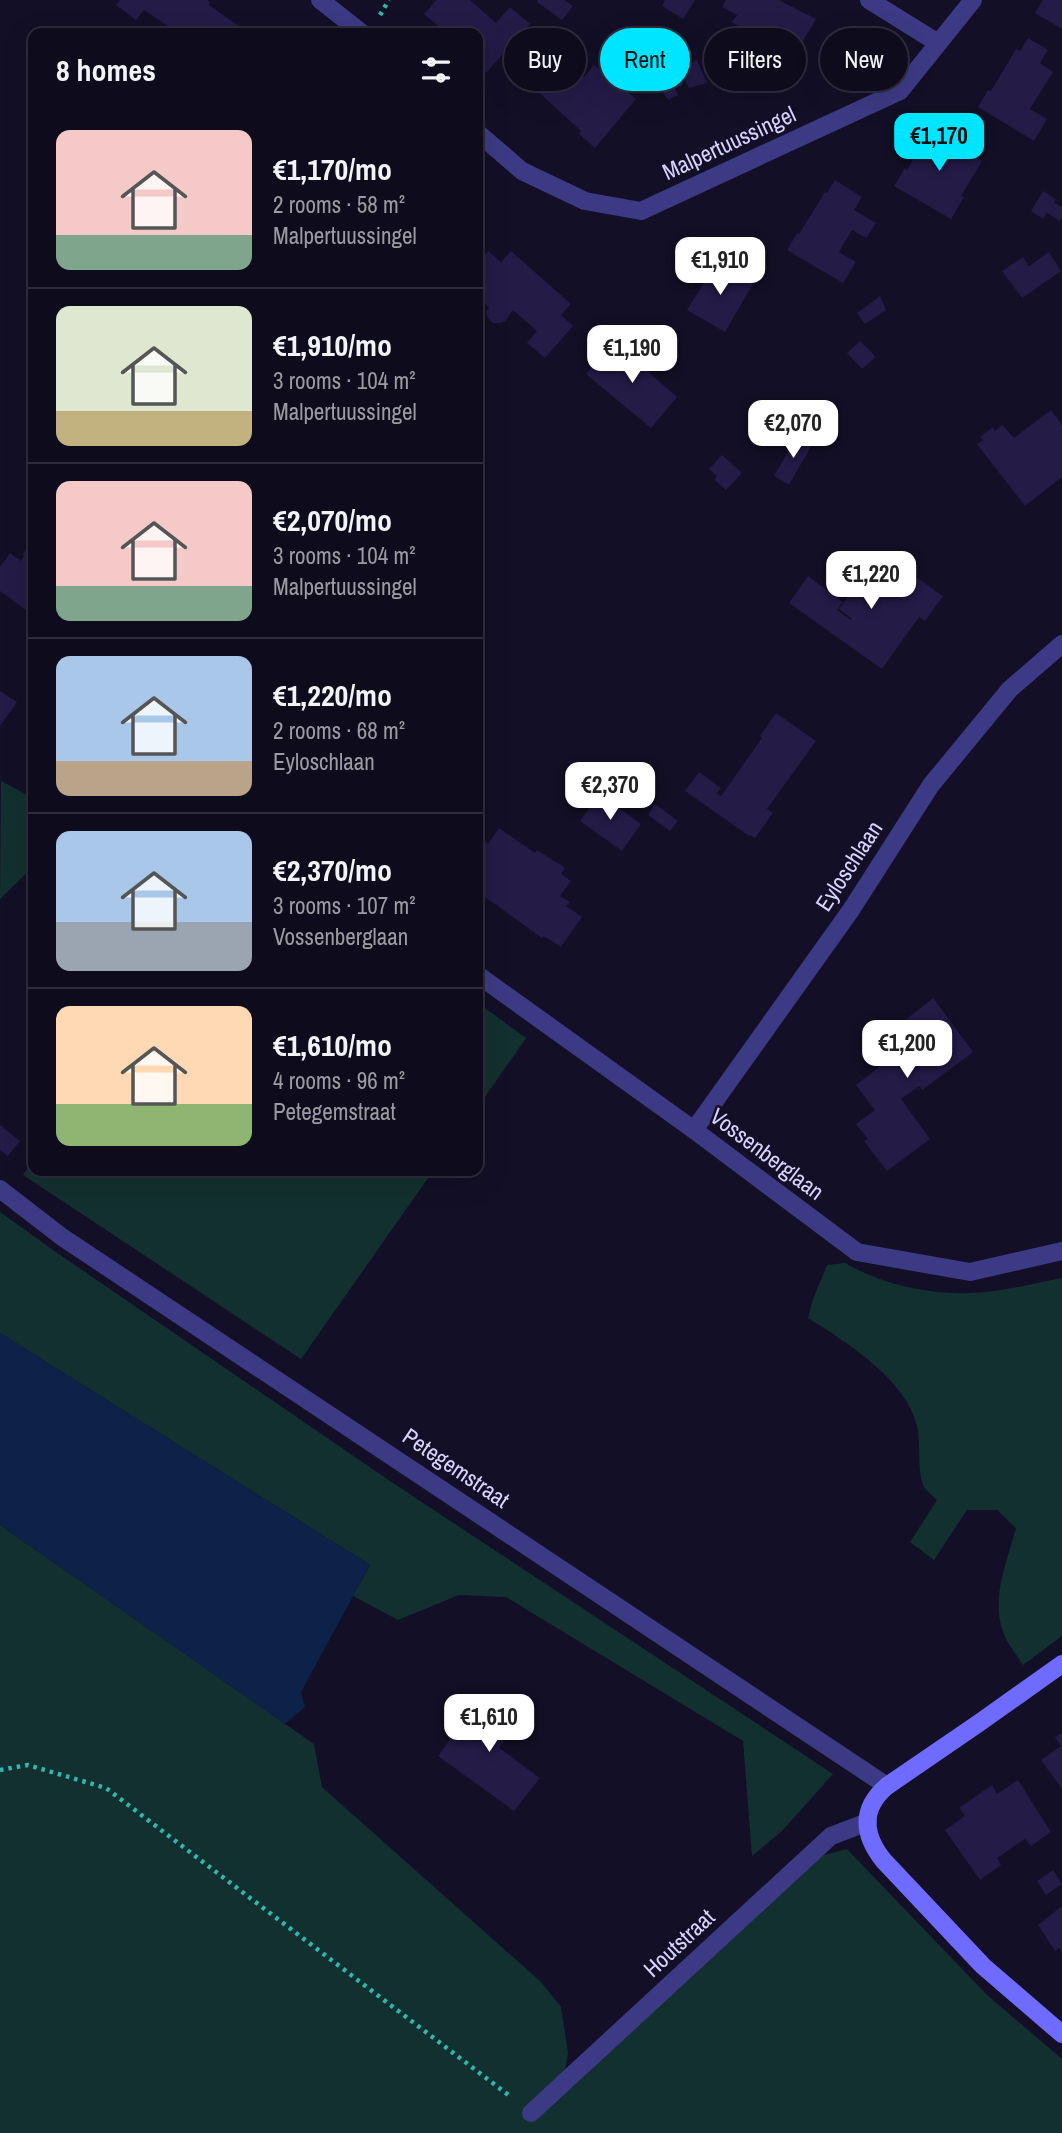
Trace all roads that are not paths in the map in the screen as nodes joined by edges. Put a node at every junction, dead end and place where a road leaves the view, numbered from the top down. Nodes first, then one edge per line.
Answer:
1 (320, 0) edge
2 (869, 0) edge
3 (973, 0) edge
4 (356, 28) edge
5 (938, 43) junction
6 (483, 137) edge
7 (1062, 644) edge
8 (483, 979) edge
9 (694, 1129) junction
10 (0, 1189) edge
11 (1062, 1251) edge
12 (1062, 1664) edge
13 (887, 1786) junction
14 (868, 1822) junction
15 (1062, 2034) edge
16 (531, 2113) road end

1 - 4 street
2 - 5 street
3 - 5 street, Malpertuussingel
5 - 6 street, Malpertuussingel
7 - 9 street, Eyloschlaan
8 - 9 street, Vossenberglaan
9 - 11 street, Vossenberglaan
10 - 13 street, Petegemstraat
12 - 13 street
13 - 14 street
14 - 15 street
14 - 16 street, Houtstraat

